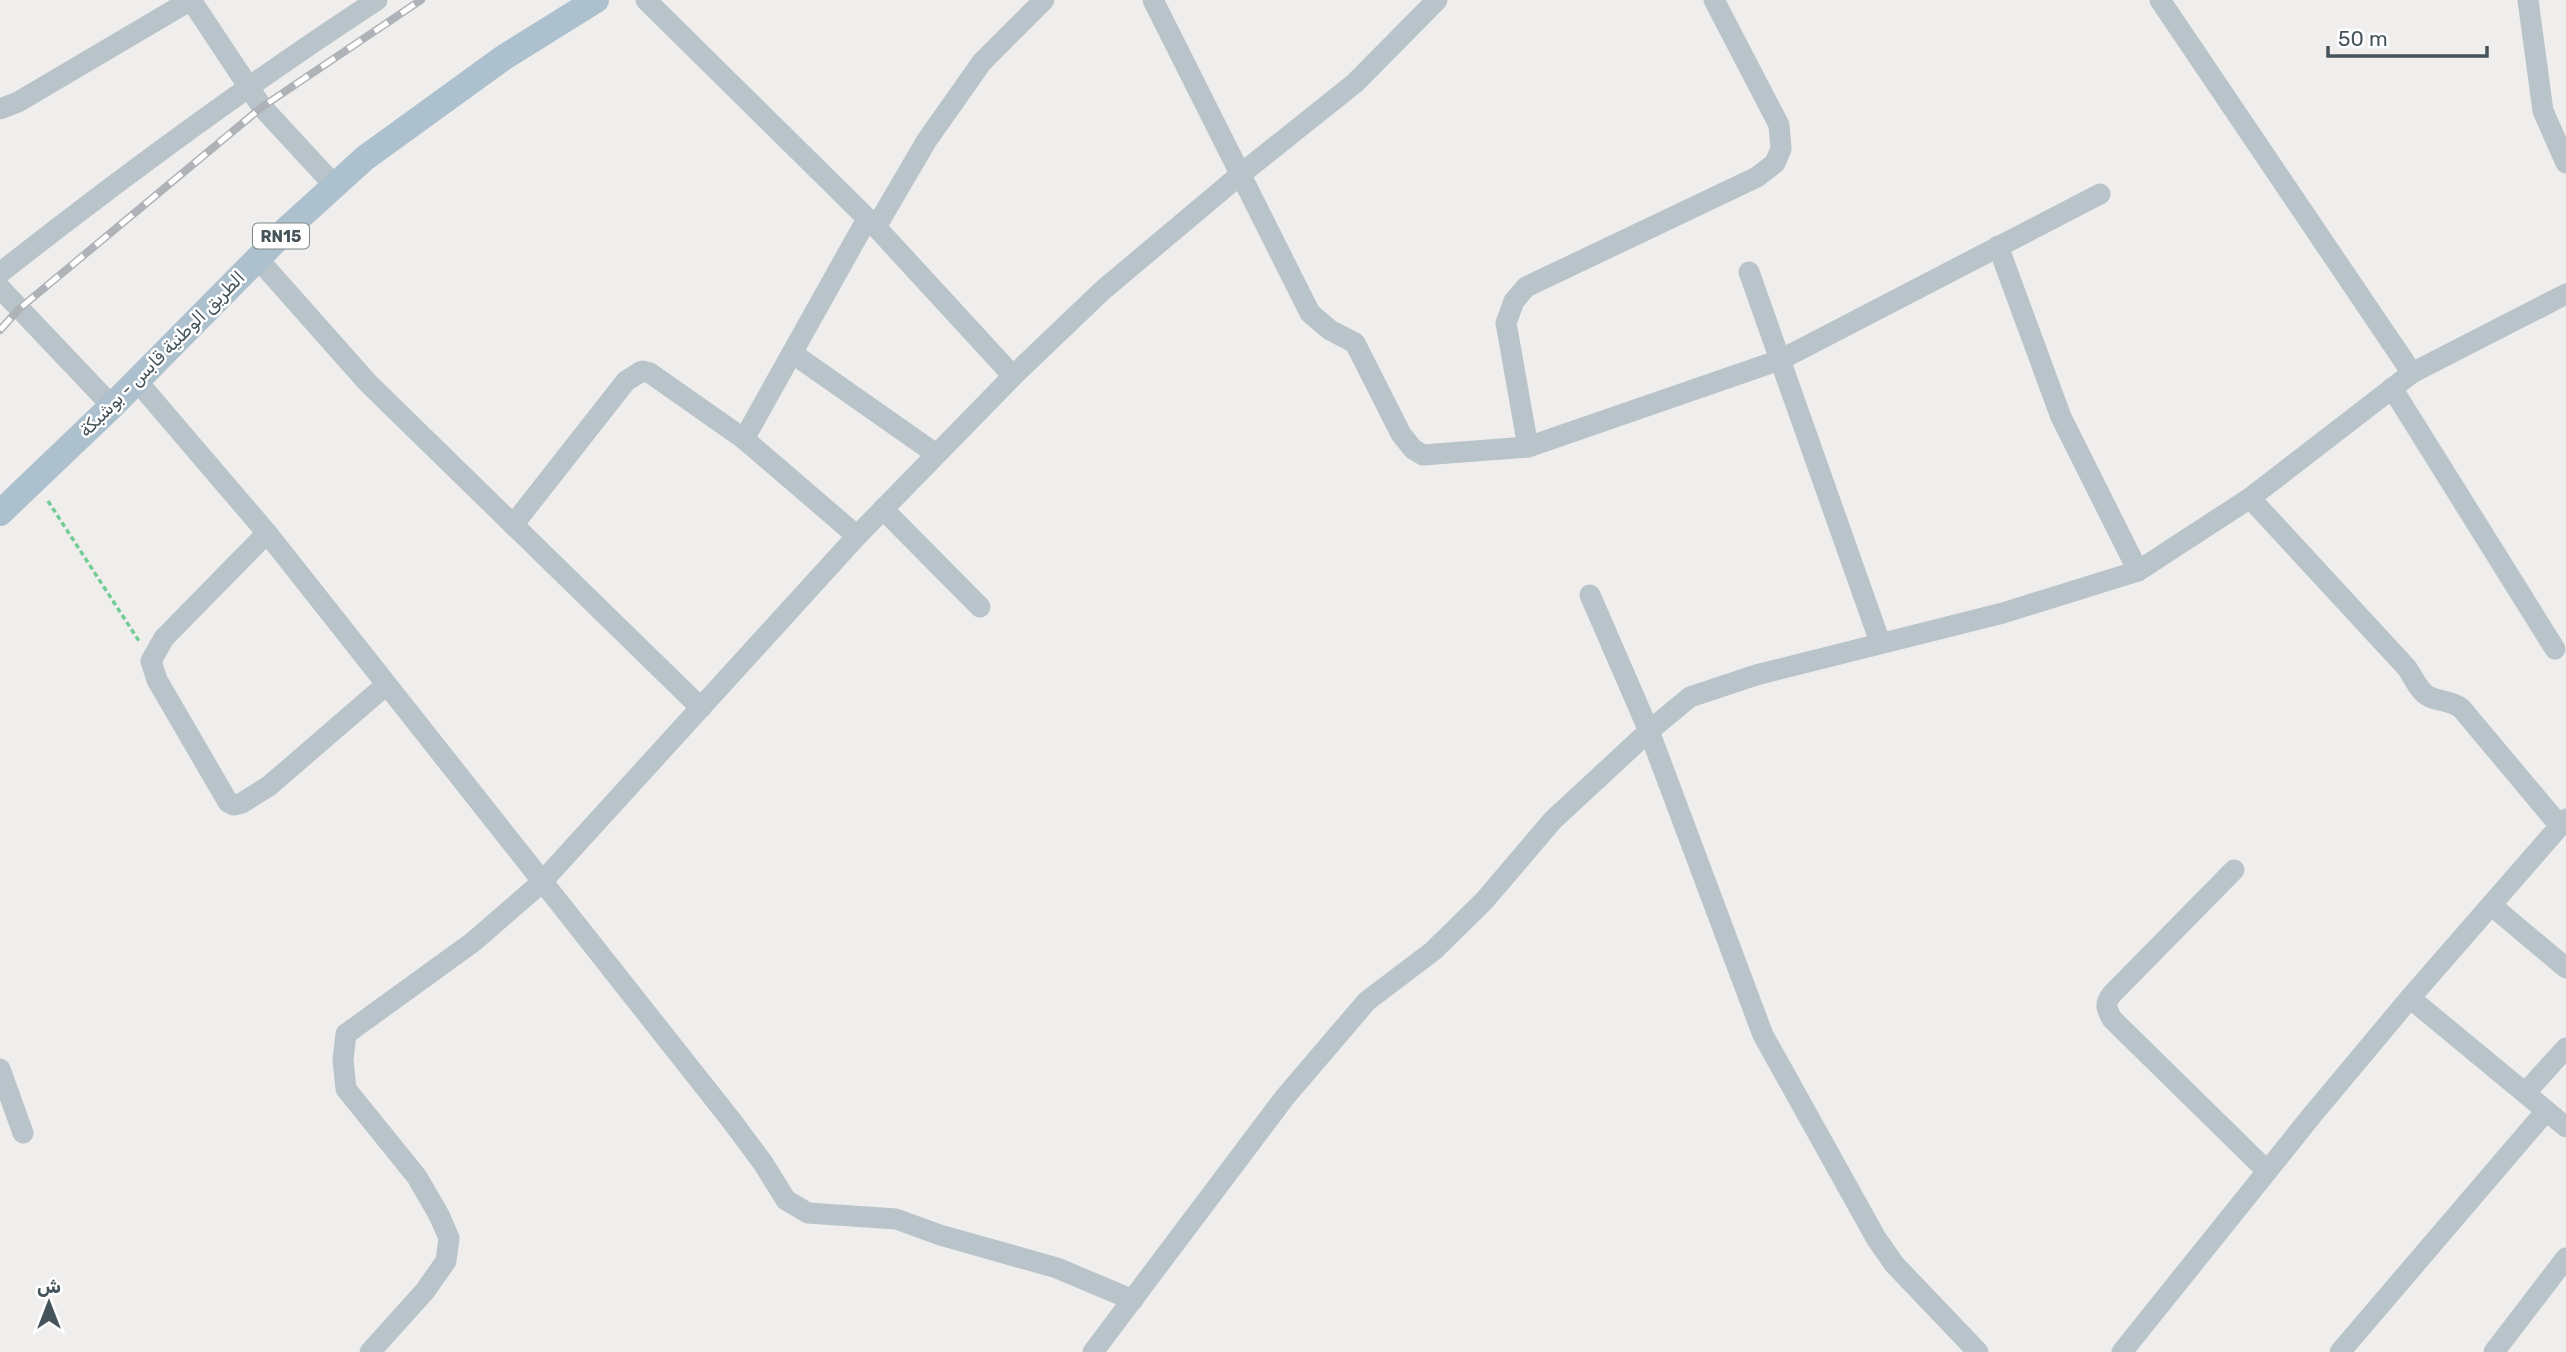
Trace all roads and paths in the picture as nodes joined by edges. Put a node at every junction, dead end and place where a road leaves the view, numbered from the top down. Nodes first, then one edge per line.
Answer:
1 (191, 0) edge
2 (377, 0) edge
3 (596, 0) edge
4 (646, 0) edge
5 (1044, 0) edge
6 (1153, 0) edge
7 (1437, 0) edge
8 (1714, 0) edge
9 (2161, 0) edge
10 (2528, 0) edge
11 (249, 88) junction
12 (0, 109) edge
13 (2566, 163) edge
14 (1241, 174) junction
15 (335, 186) junction
16 (2100, 194) dead end
17 (872, 223) junction
18 (1998, 246) junction
19 (258, 259) junction
20 (1749, 272) dead end
21 (0, 273) edge
22 (0, 288) edge
23 (2566, 294) edge
24 (792, 353) junction
25 (1780, 360) junction
26 (2412, 373) junction
27 (1013, 376) junction
28 (137, 381) junction
29 (2392, 388) junction
30 (112, 406) junction
31 (744, 439) junction
32 (1528, 447) junction
33 (936, 454) junction
34 (33, 479) junction
35 (2250, 498) junction
36 (883, 509) junction
37 (0, 513) edge
38 (513, 525) junction
39 (267, 533) junction
40 (858, 536) junction
41 (2138, 571) junction
42 (1590, 595) dead end
43 (980, 607) dead end
44 (1880, 642) junction
45 (2555, 649) dead end
46 (151, 661) junction
47 (386, 685) junction
48 (701, 708) junction
49 (1649, 731) junction
50 (2563, 822) edge
51 (2234, 870) dead end
52 (541, 883) junction
53 (2491, 905) junction
54 (2566, 968) edge
55 (2410, 998) junction
56 (2566, 1048) edge
57 (0, 1069) edge
58 (2526, 1092) junction
59 (2546, 1111) junction
60 (2566, 1127) edge
61 (23, 1133) dead end
62 (2267, 1171) junction
63 (2566, 1258) edge
64 (1133, 1300) junction
65 (370, 1352) edge
66 (1093, 1352) edge
67 (1978, 1352) edge
68 (2122, 1352) edge
69 (2340, 1352) edge
70 (2494, 1352) edge

1 - 11 street
1 - 12 street
2 - 11 street
3 - 15 main road, الطريق الوطنية قابس - بوشبكة / RN15
4 - 17 street
5 - 17 street
6 - 14 street
7 - 14 street
8 - 32 street
9 - 26 street
10 - 13 street
11 - 15 street
11 - 21 street
14 - 27 street
14 - 32 street
15 - 19 main road, الطريق الوطنية قابس - بوشبكة / RN15
16 - 18 street
17 - 24 street
17 - 27 street
18 - 25 street
18 - 41 street
19 - 28 main road, الطريق الوطنية قابس - بوشبكة / RN15
19 - 38 street
20 - 25 street
22 - 30 street
23 - 26 street
24 - 31 street
24 - 33 street
25 - 32 street
25 - 44 street
26 - 29 street
27 - 33 street
28 - 30 main road, الطريق الوطنية قابس - بوشبكة / RN15
28 - 39 street
29 - 35 street
29 - 45 street
30 - 34 main road, الطريق الوطنية قابس - بوشبكة / RN15
31 - 38 street
31 - 40 street
33 - 36 street
34 - 37 main road, الطريق الوطنية قابس - بوشبكة / RN15
34 - 46 path
35 - 41 street
35 - 50 street
36 - 40 street
36 - 43 street
38 - 48 street
39 - 46 street
39 - 47 street
40 - 48 street
41 - 44 street
42 - 49 street
44 - 49 street
46 - 47 street
47 - 52 street
48 - 52 street
49 - 64 street
49 - 67 street
50 - 53 street
51 - 62 street
52 - 64 street
52 - 65 street
53 - 54 street
53 - 55 street
55 - 58 street
55 - 62 street
56 - 58 street
57 - 61 street
58 - 59 street
59 - 60 street
59 - 69 street
62 - 68 street
63 - 70 street
64 - 66 street

